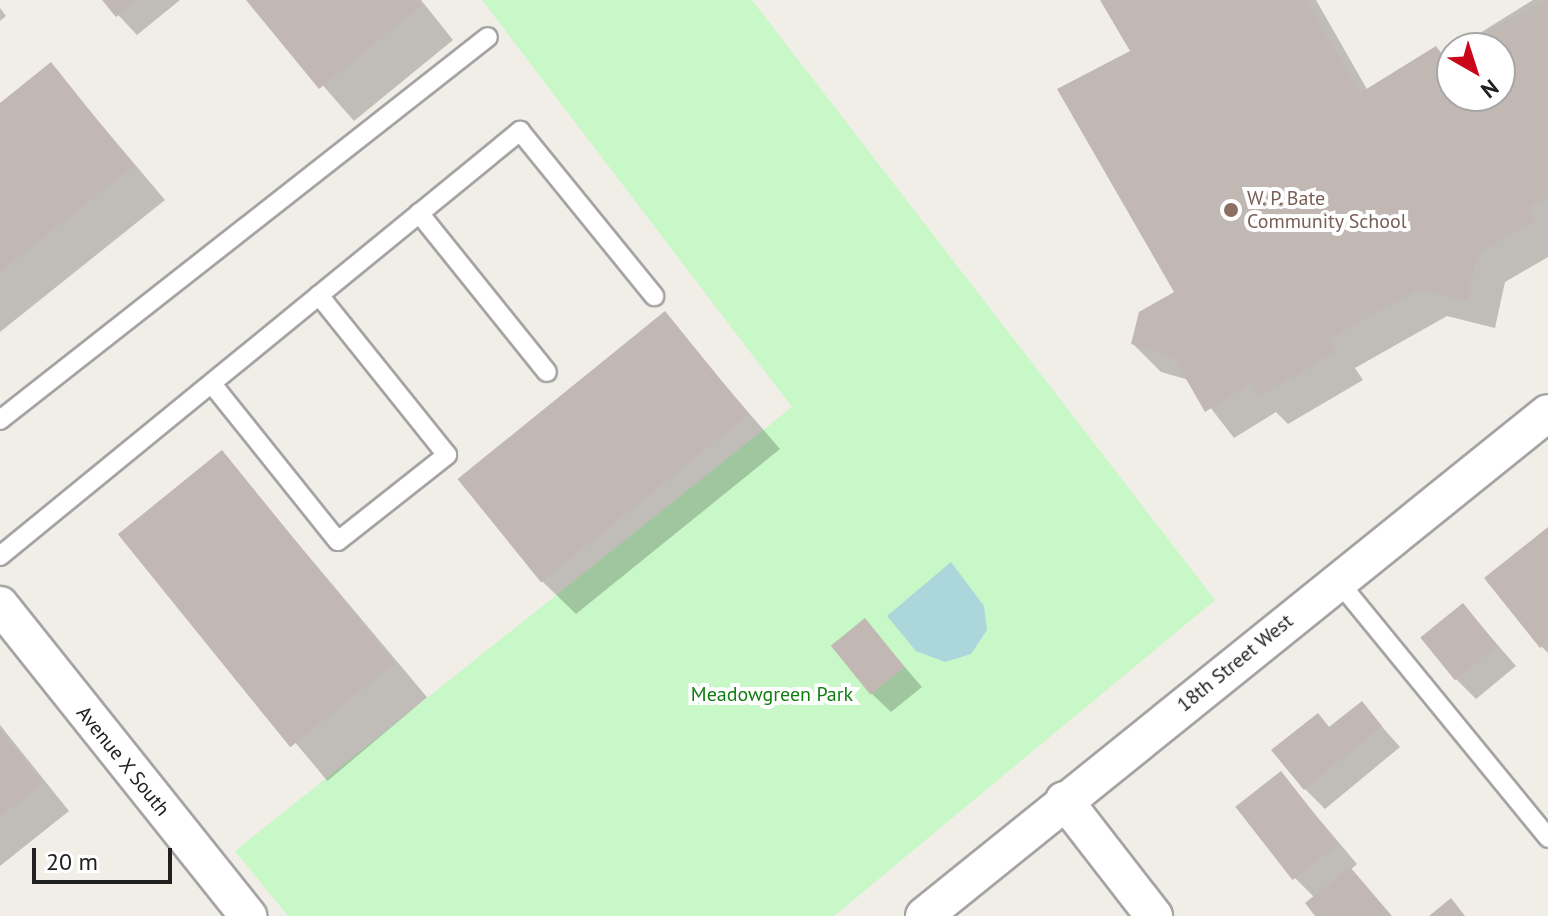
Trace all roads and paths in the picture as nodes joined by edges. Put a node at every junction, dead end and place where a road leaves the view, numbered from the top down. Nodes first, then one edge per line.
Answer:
1 (488, 37) dead end
2 (419, 213) junction
3 (319, 295) junction
4 (654, 296) dead end
5 (547, 372) dead end
6 (212, 384) junction
7 (1548, 413) edge
8 (0, 420) edge
9 (0, 556) edge
10 (1338, 581) junction
11 (0, 605) edge
12 (1064, 800) junction
13 (1548, 838) edge
14 (248, 916) edge
15 (924, 916) edge
16 (1154, 916) edge

1 - 8 lane
2 - 3 lane
2 - 4 lane
2 - 5 lane
3 - 6 lane
3 - 6 lane
6 - 9 lane
7 - 10 street, 18th Street West
10 - 12 street, 18th Street West
10 - 13 lane
11 - 14 street, Avenue X South
12 - 15 street, 18th Street West
12 - 16 street

